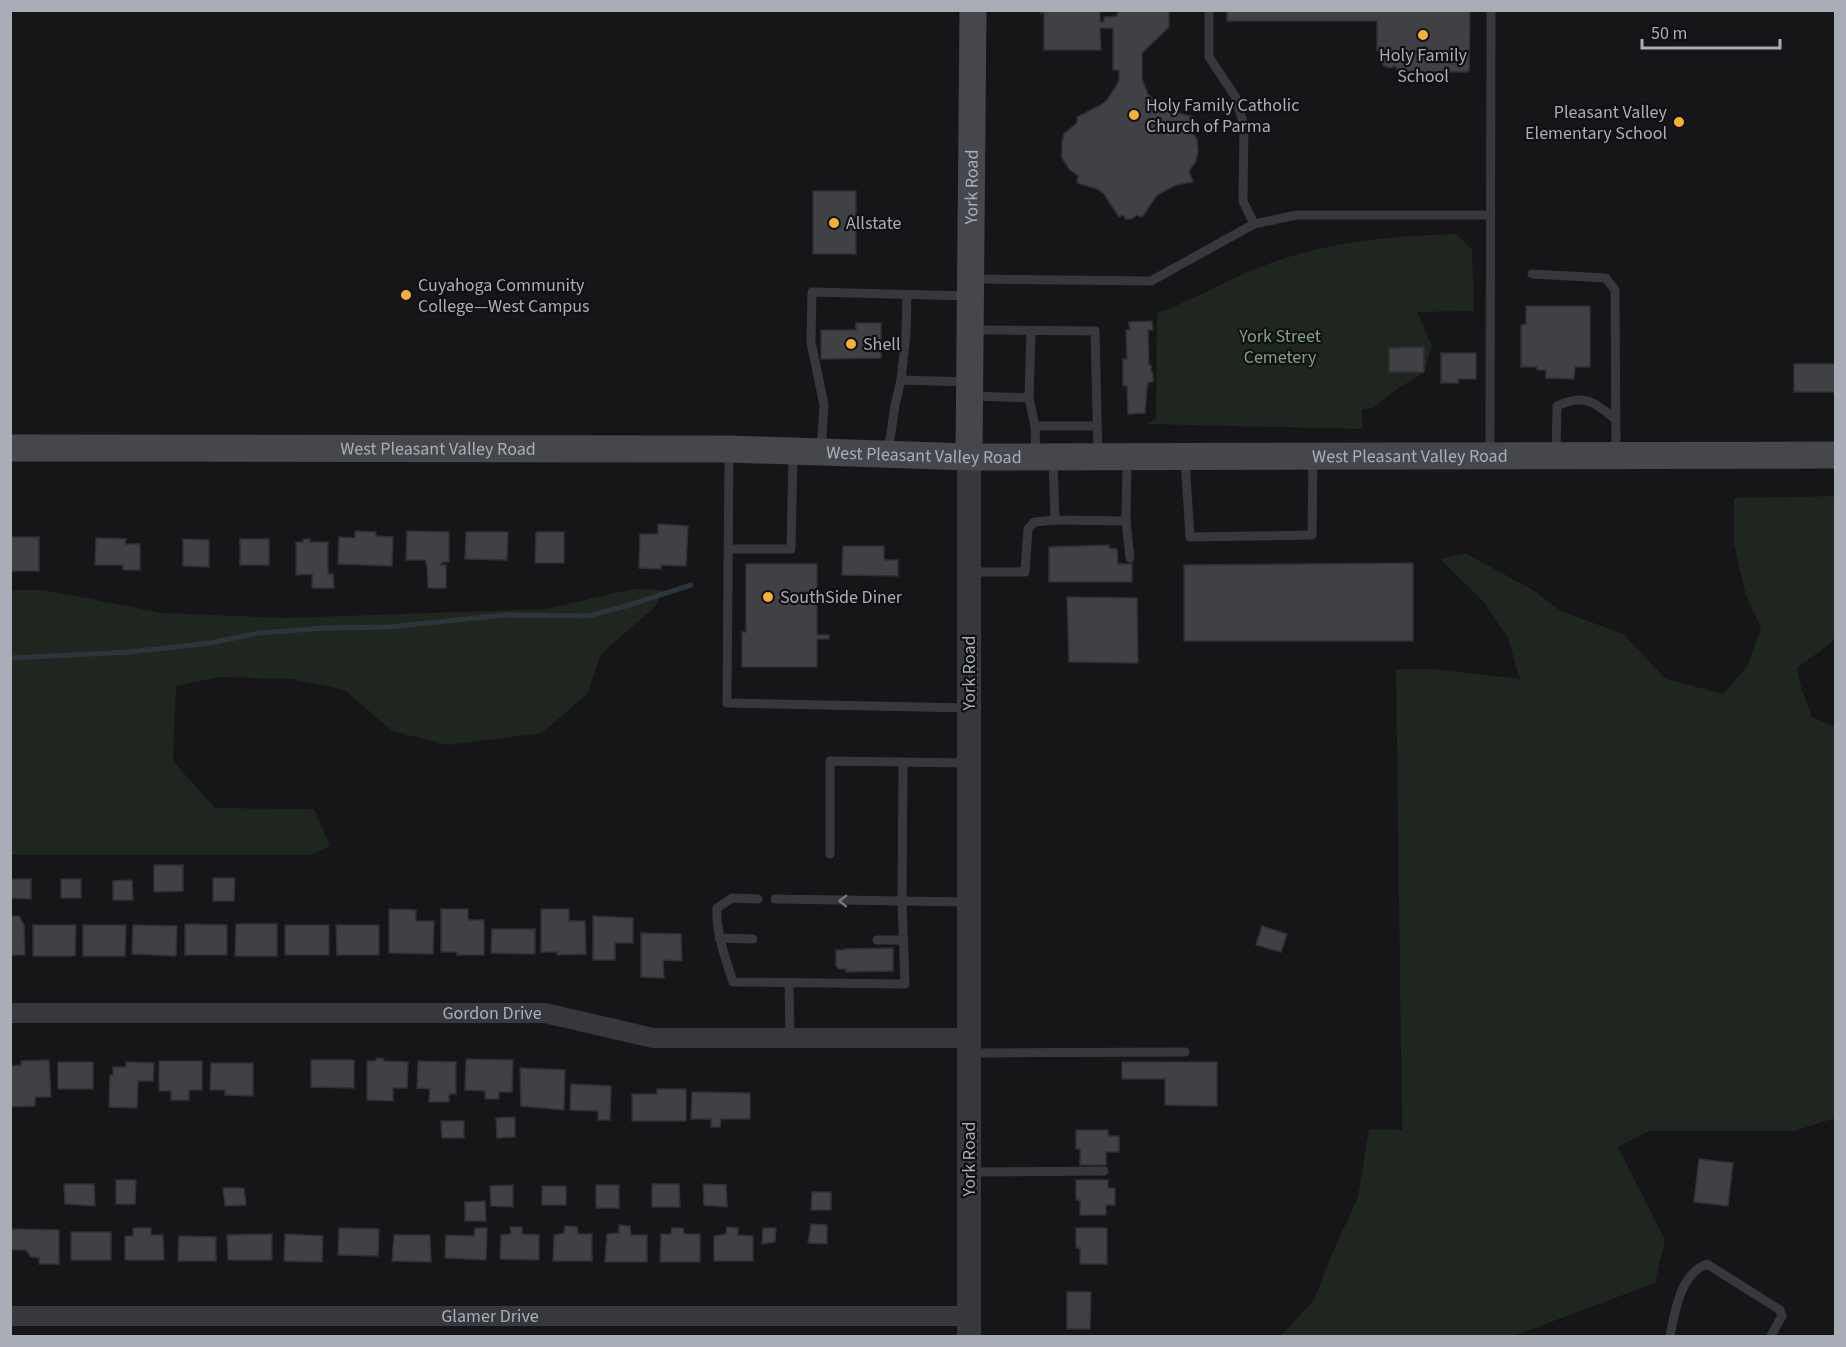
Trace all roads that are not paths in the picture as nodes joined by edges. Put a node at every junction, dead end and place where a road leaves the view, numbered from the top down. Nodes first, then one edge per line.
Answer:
1 (973, 10) edge
2 (1209, 10) edge
3 (1491, 10) edge
4 (1491, 215) junction
5 (1254, 224) junction
6 (1532, 274) dead end
7 (971, 287) junction
8 (906, 294) junction
9 (970, 330) junction
10 (1031, 331) junction
11 (901, 380) junction
12 (970, 389) junction
13 (1029, 398) junction
14 (1616, 419) junction
15 (1035, 426) junction
16 (1097, 426) junction
17 (10, 448) edge
18 (729, 449) junction
19 (793, 452) junction
20 (821, 452) junction
21 (888, 454) junction
22 (1836, 454) edge
23 (1314, 455) junction
24 (1490, 455) junction
25 (1556, 455) junction
26 (1616, 455) junction
27 (969, 457) junction
28 (1045, 457) junction
29 (1098, 457) junction
30 (1127, 457) junction
31 (1185, 457) junction
32 (1055, 520) junction
33 (1126, 521) junction
34 (729, 549) junction
35 (1130, 558) dead end
36 (969, 572) junction
37 (969, 708) junction
38 (903, 762) junction
39 (969, 763) junction
40 (830, 854) dead end
41 (758, 899) dead end
42 (775, 899) dead end
43 (902, 902) junction
44 (969, 902) junction
45 (719, 938) junction
46 (753, 939) dead end
47 (877, 940) dead end
48 (903, 940) junction
49 (789, 983) junction
50 (10, 1013) edge
51 (790, 1038) junction
52 (969, 1046) junction
53 (1185, 1052) dead end
54 (1104, 1171) dead end
55 (969, 1172) junction
56 (10, 1316) edge
57 (969, 1326) edge
58 (1670, 1336) edge
59 (1771, 1336) edge

1 - 7 main road, York Road
2 - 5 lane
3 - 4 lane
4 - 5 lane
4 - 24 lane
5 - 7 lane
6 - 14 lane
7 - 8 lane
7 - 9 main road, York Road
8 - 11 lane
8 - 20 lane
9 - 10 lane
9 - 12 main road, York Road
10 - 13 lane
10 - 16 lane
11 - 12 lane
11 - 21 lane
12 - 13 lane
12 - 27 main road, York Road
13 - 15 lane
14 - 25 lane
14 - 26 lane
15 - 16 lane
15 - 28 lane
16 - 29 lane
17 - 18 main road, West Pleasant Valley Road
18 - 19 main road, West Pleasant Valley Road
18 - 34 lane
19 - 20 main road, West Pleasant Valley Road
19 - 34 lane
20 - 21 main road, West Pleasant Valley Road
21 - 27 main road, West Pleasant Valley Road
22 - 26 main road, West Pleasant Valley Road
23 - 24 main road, West Pleasant Valley Road
23 - 31 main road, West Pleasant Valley Road
23 - 31 lane
24 - 25 main road, West Pleasant Valley Road
25 - 26 main road, West Pleasant Valley Road
27 - 28 main road, West Pleasant Valley Road
27 - 36 street, York Road
28 - 29 main road, West Pleasant Valley Road
28 - 32 lane
29 - 30 main road, West Pleasant Valley Road
30 - 31 main road, West Pleasant Valley Road
30 - 33 lane
32 - 33 lane
32 - 36 lane
33 - 35 lane
34 - 37 lane
36 - 37 street, York Road
37 - 39 street, York Road
38 - 39 lane
38 - 40 lane
38 - 43 lane
39 - 44 street, York Road
41 - 45 lane
43 -> 42 lane
43 - 44 lane
43 - 48 lane
44 - 52 street, York Road
45 - 46 lane
45 - 49 lane
47 - 48 lane
48 - 49 lane
49 - 51 lane
50 - 51 street, Gordon Drive
51 - 52 street, Gordon Drive
52 - 53 lane
52 - 55 street, York Road
54 - 55 lane
55 - 57 street, York Road
56 - 57 street, Glamer Drive
58 - 59 lane

